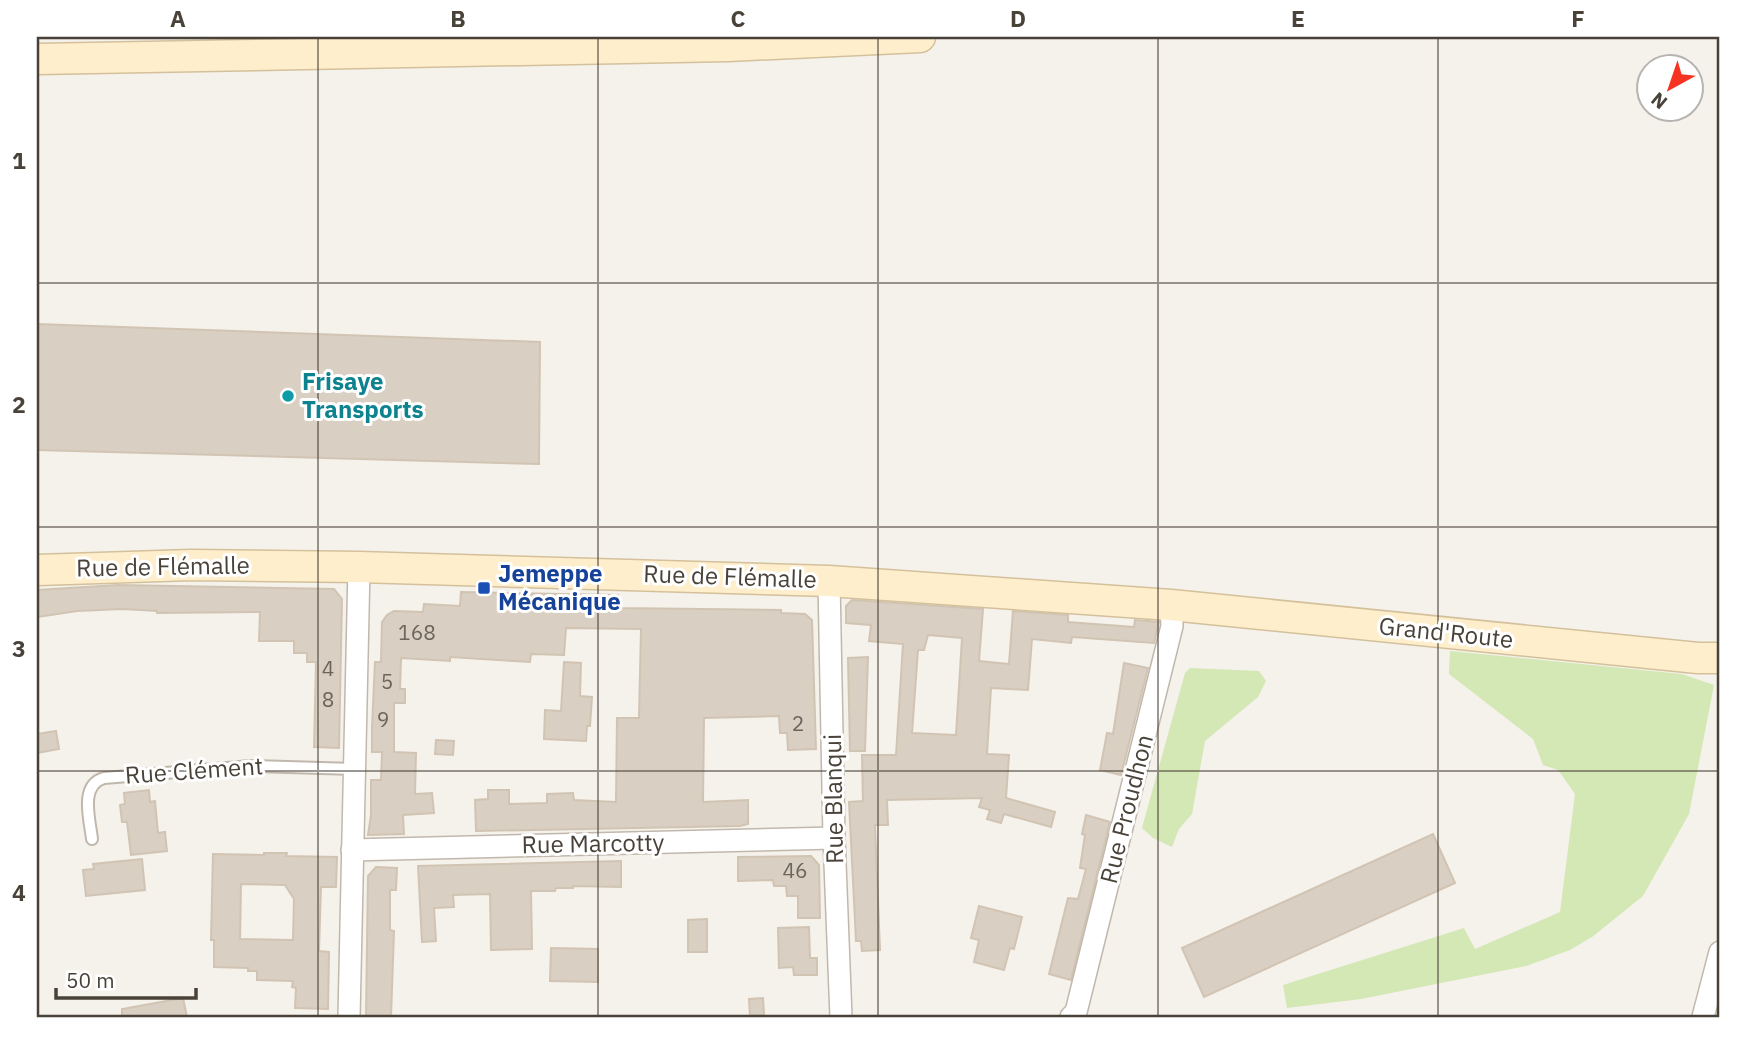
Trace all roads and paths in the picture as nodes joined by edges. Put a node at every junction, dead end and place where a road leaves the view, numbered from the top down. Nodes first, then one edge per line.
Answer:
1 (920, 37) edge
2 (37, 59) edge
3 (359, 567) junction
4 (37, 570) edge
5 (829, 581) junction
6 (1171, 605) junction
7 (1720, 658) edge
8 (355, 769) junction
9 (834, 838) junction
10 (92, 839) dead end
11 (352, 849) junction
12 (1720, 952) edge
13 (1709, 1013) edge
14 (1074, 1015) edge
15 (349, 1017) edge
16 (841, 1017) edge

1 - 2 street
3 - 4 street, Rue de Flémalle
3 - 5 street, Rue de Flémalle
3 - 8 street
5 - 6 street, Rue de Flémalle
5 - 9 street, Rue Blanqui
6 - 7 street, Grand'Route
6 - 14 street, Rue Proudhon
8 - 10 lane, Rue Clément
8 - 11 street
9 - 11 street, Rue Marcotty
9 - 16 street, Rue Blanqui
11 - 15 street
12 - 13 street

